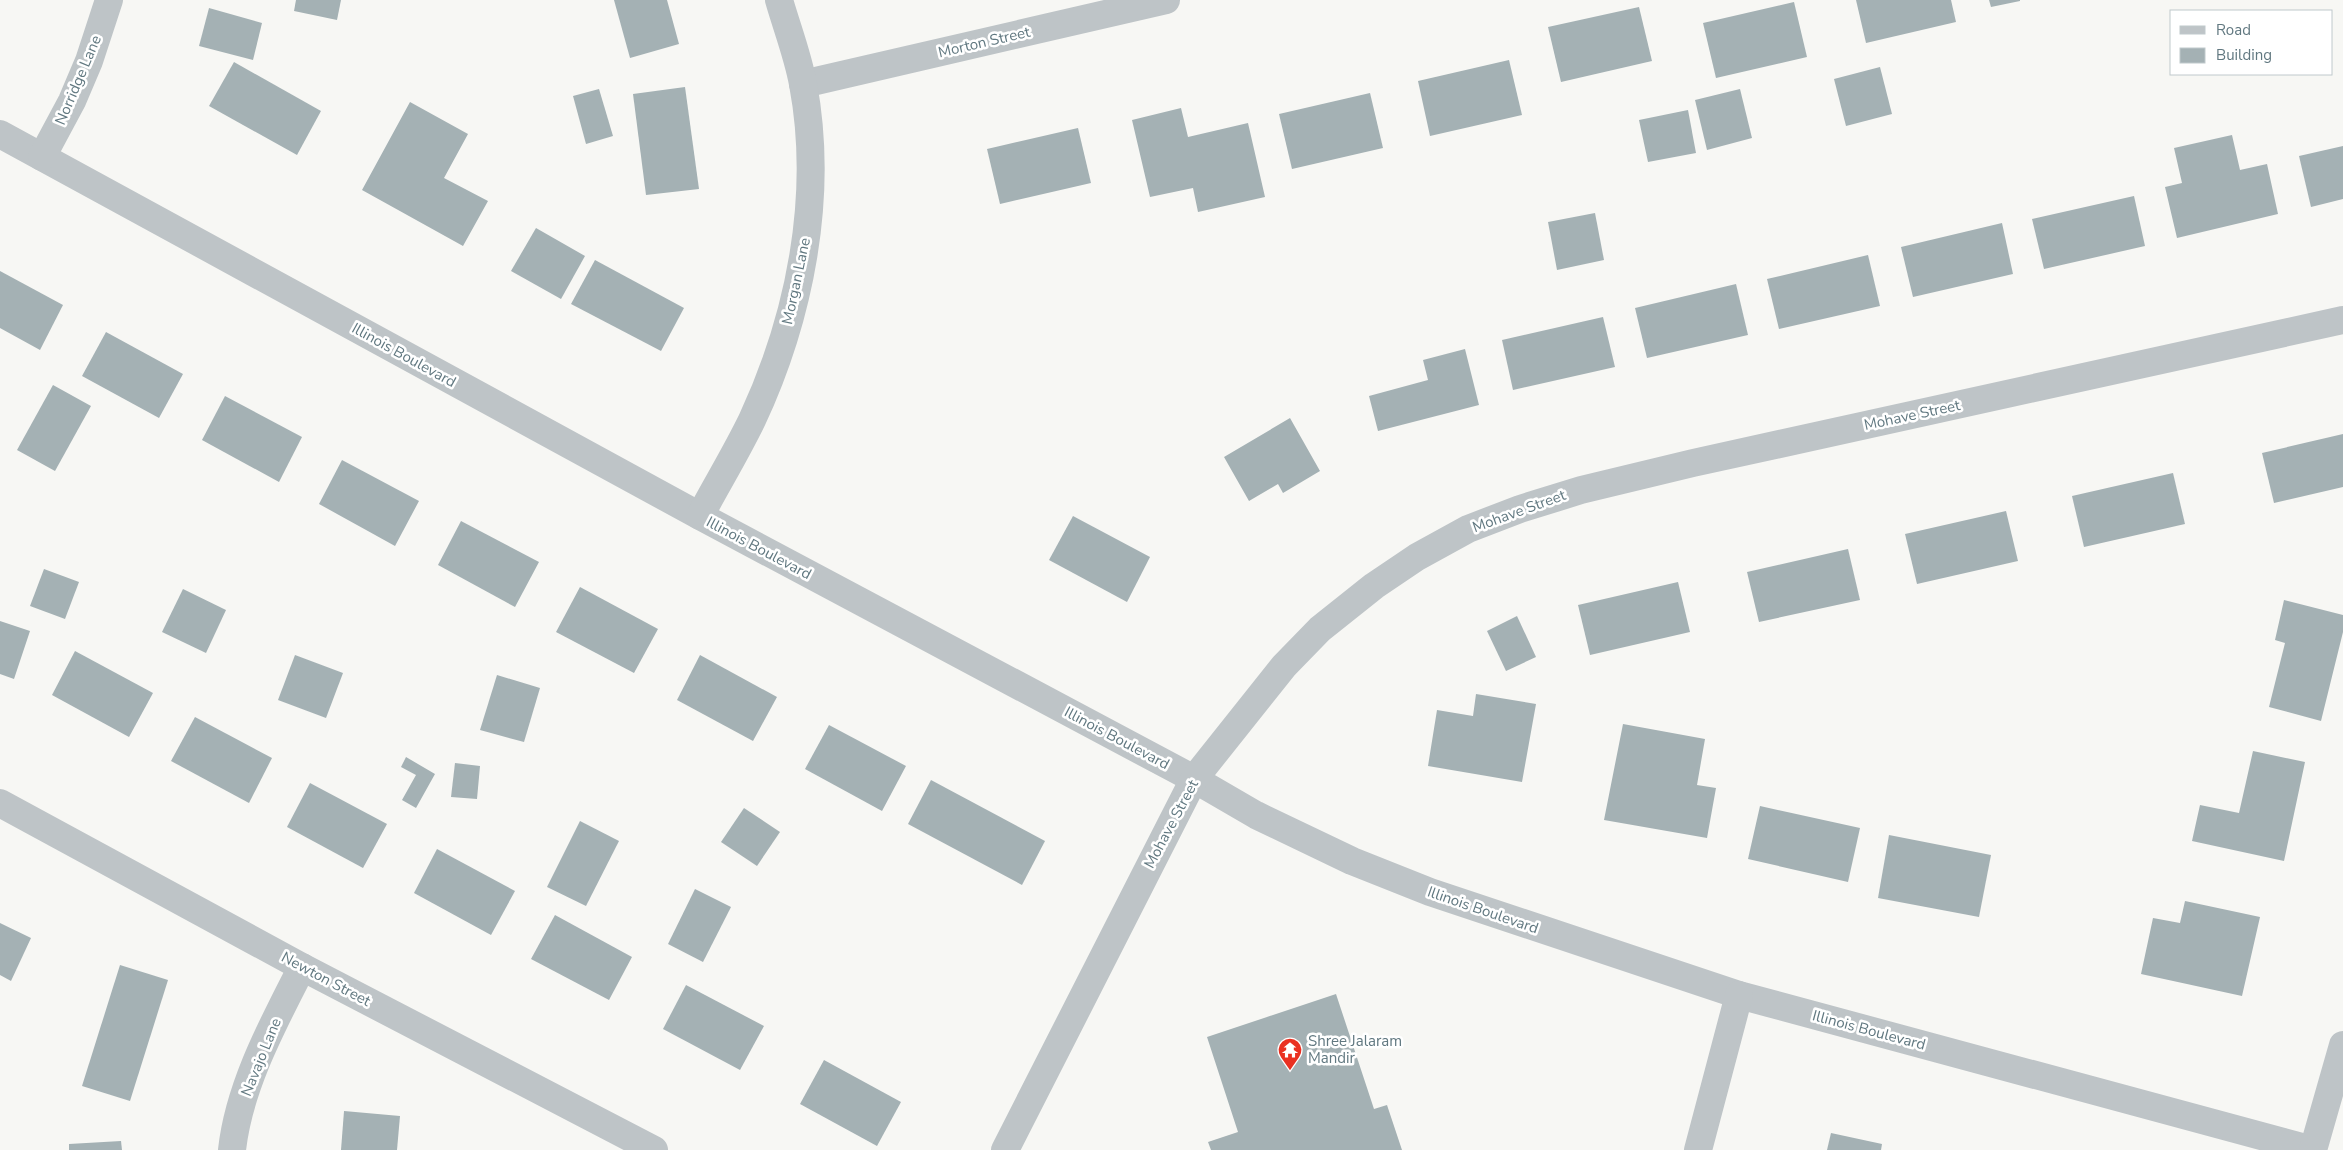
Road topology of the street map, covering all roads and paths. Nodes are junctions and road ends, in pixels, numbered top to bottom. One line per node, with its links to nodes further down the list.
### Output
1 (109, 0): 6 (street, Norridge Lane)
2 (780, 0): 4 (street, Morgan Lane)
3 (1166, 0): 4 (street, Morton Street)
4 (803, 84): 8 (street, Morgan Lane)
5 (0, 134): 6 (street, Illinois Boulevard)
6 (42, 157): 8 (street, Illinois Boulevard)
7 (2343, 320): 9 (street, Mohave Street)
8 (700, 516): 9 (street, Illinois Boulevard)
9 (1194, 779): 12 (street, Illinois Boulevard); 16 (street, Mohave Street)
10 (0, 804): 11 (street, Newton Street)
11 (302, 967): 14 (street, Navajo Lane); 15 (street, Newton Street)
12 (1739, 995): 17 (street); 18 (street, Illinois Boulevard)
13 (2343, 1045): 18 (street)
14 (232, 1150)
15 (654, 1150)
16 (1005, 1150)
17 (1698, 1150)
18 (2313, 1150)

